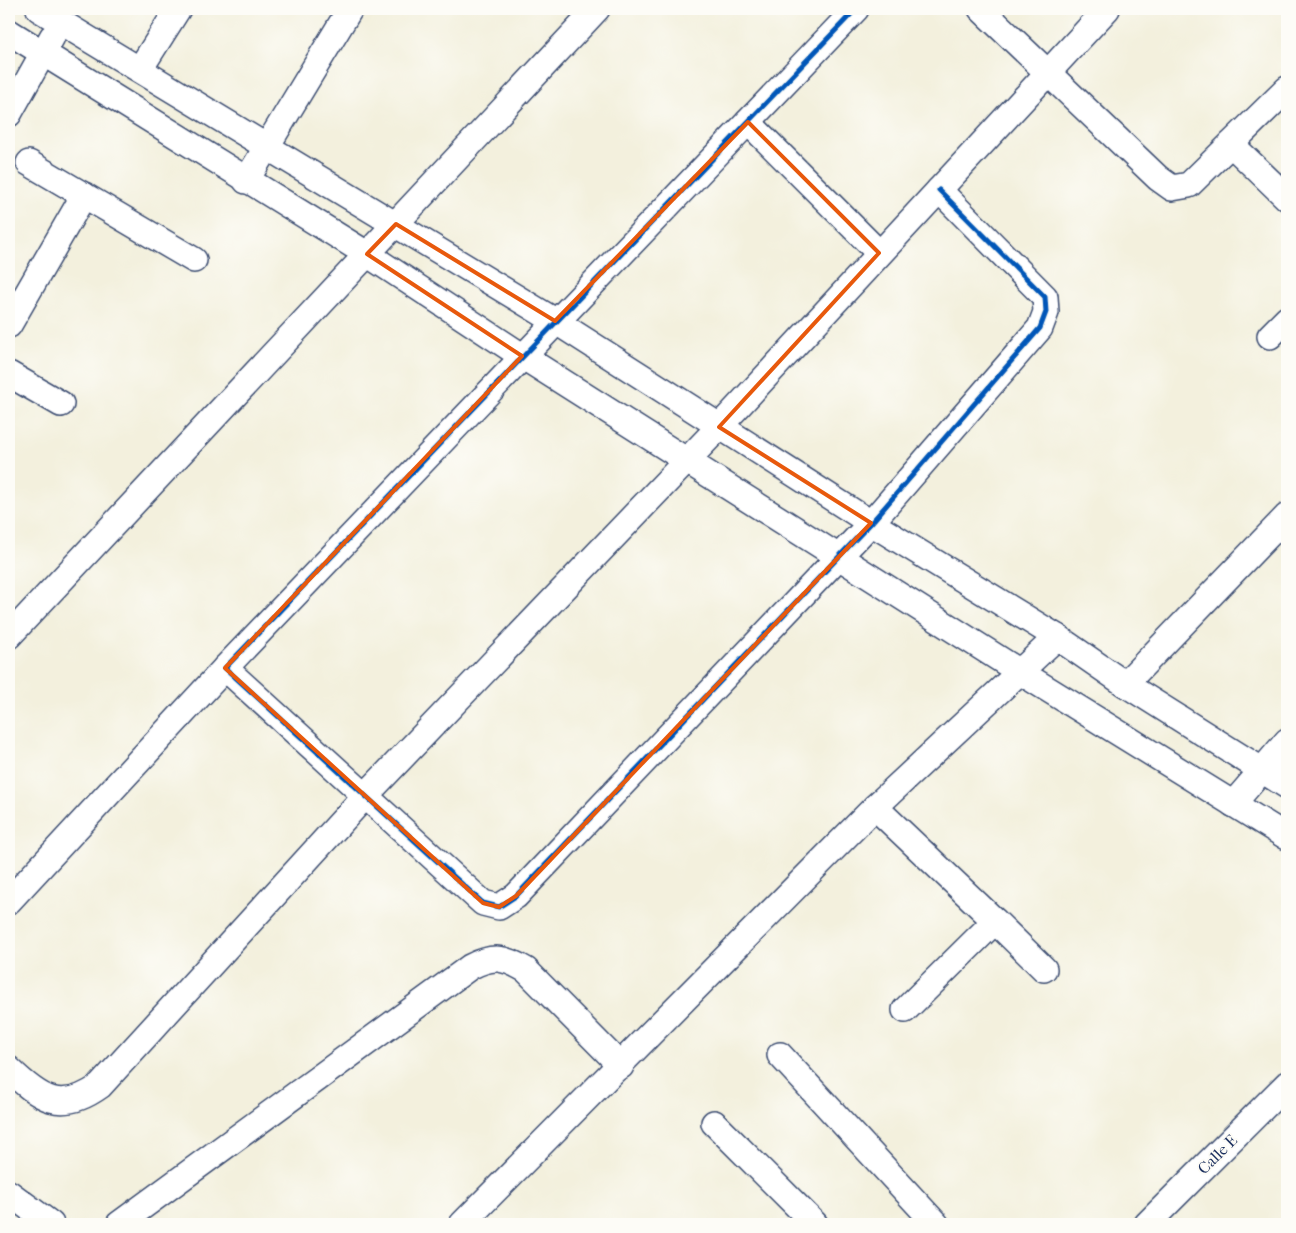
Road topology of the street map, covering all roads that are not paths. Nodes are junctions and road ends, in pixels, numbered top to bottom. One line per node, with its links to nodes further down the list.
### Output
1 (178, 9): 10 (street)
2 (350, 9): 16 (street)
3 (597, 9): 22 (street)
4 (856, 9): 14 (street)
5 (981, 9): 11 (street)
6 (1107, 9): 11 (street)
7 (55, 13): 9 (street); 10 (street)
8 (9, 32): 9 (street)
9 (44, 53): 13 (street); 18 (street)
10 (140, 70): 16 (street)
11 (1047, 71): 15 (street); 19 (street)
12 (1287, 88): 15 (street)
13 (9, 114)
14 (748, 122): 23 (street); 26 (street)
15 (1231, 144): 21 (street)
16 (267, 146): 18 (street); 22 (street)
17 (29, 163): 20 (street)
18 (246, 181): 24 (street)
19 (939, 190): 23 (street); 34 (street)
20 (84, 195): 25 (street); 27 (street)
21 (1287, 198)
22 (396, 224): 24 (street); 26 (street)
23 (879, 253): 31 (street)
24 (367, 254): 28 (street); 36 (street)
25 (194, 260)
26 (555, 321): 28 (street); 31 (street)
27 (9, 325)
28 (522, 356): 32 (street); 38 (street)
29 (9, 374): 30 (street)
30 (61, 404)
31 (719, 427): 32 (street); 34 (street)
32 (687, 459): 35 (street); 44 (street)
33 (1287, 516): 40 (street)
34 (871, 523): 35 (street); 37 (street)
35 (839, 557): 39 (street); 44 (street)
36 (9, 636)
37 (1057, 637): 39 (street); 40 (street)
38 (225, 668): 44 (street); 48 (street)
39 (1020, 672): 45 (street); 46 (street)
40 (1125, 684): 42 (street)
41 (1287, 741): 42 (street)
42 (1262, 771): 43 (street); 45 (street)
43 (1287, 786)
44 (365, 796): 54 (street)
45 (1233, 804): 47 (street)
46 (875, 807): 49 (street); 53 (street)
47 (1287, 838)
48 (9, 901)
49 (995, 921): 50 (street); 51 (street)
50 (1044, 969)
51 (905, 1010)
52 (780, 1056): 62 (street)
53 (621, 1066): 59 (street); 60 (street)
54 (9, 1069)
55 (1287, 1084): 63 (street, Calle E)
56 (714, 1123): 61 (street)
57 (9, 1193): 58 (street)
58 (51, 1224)
59 (119, 1224)
60 (462, 1224)
61 (815, 1224)
62 (936, 1224)
63 (1147, 1224)

